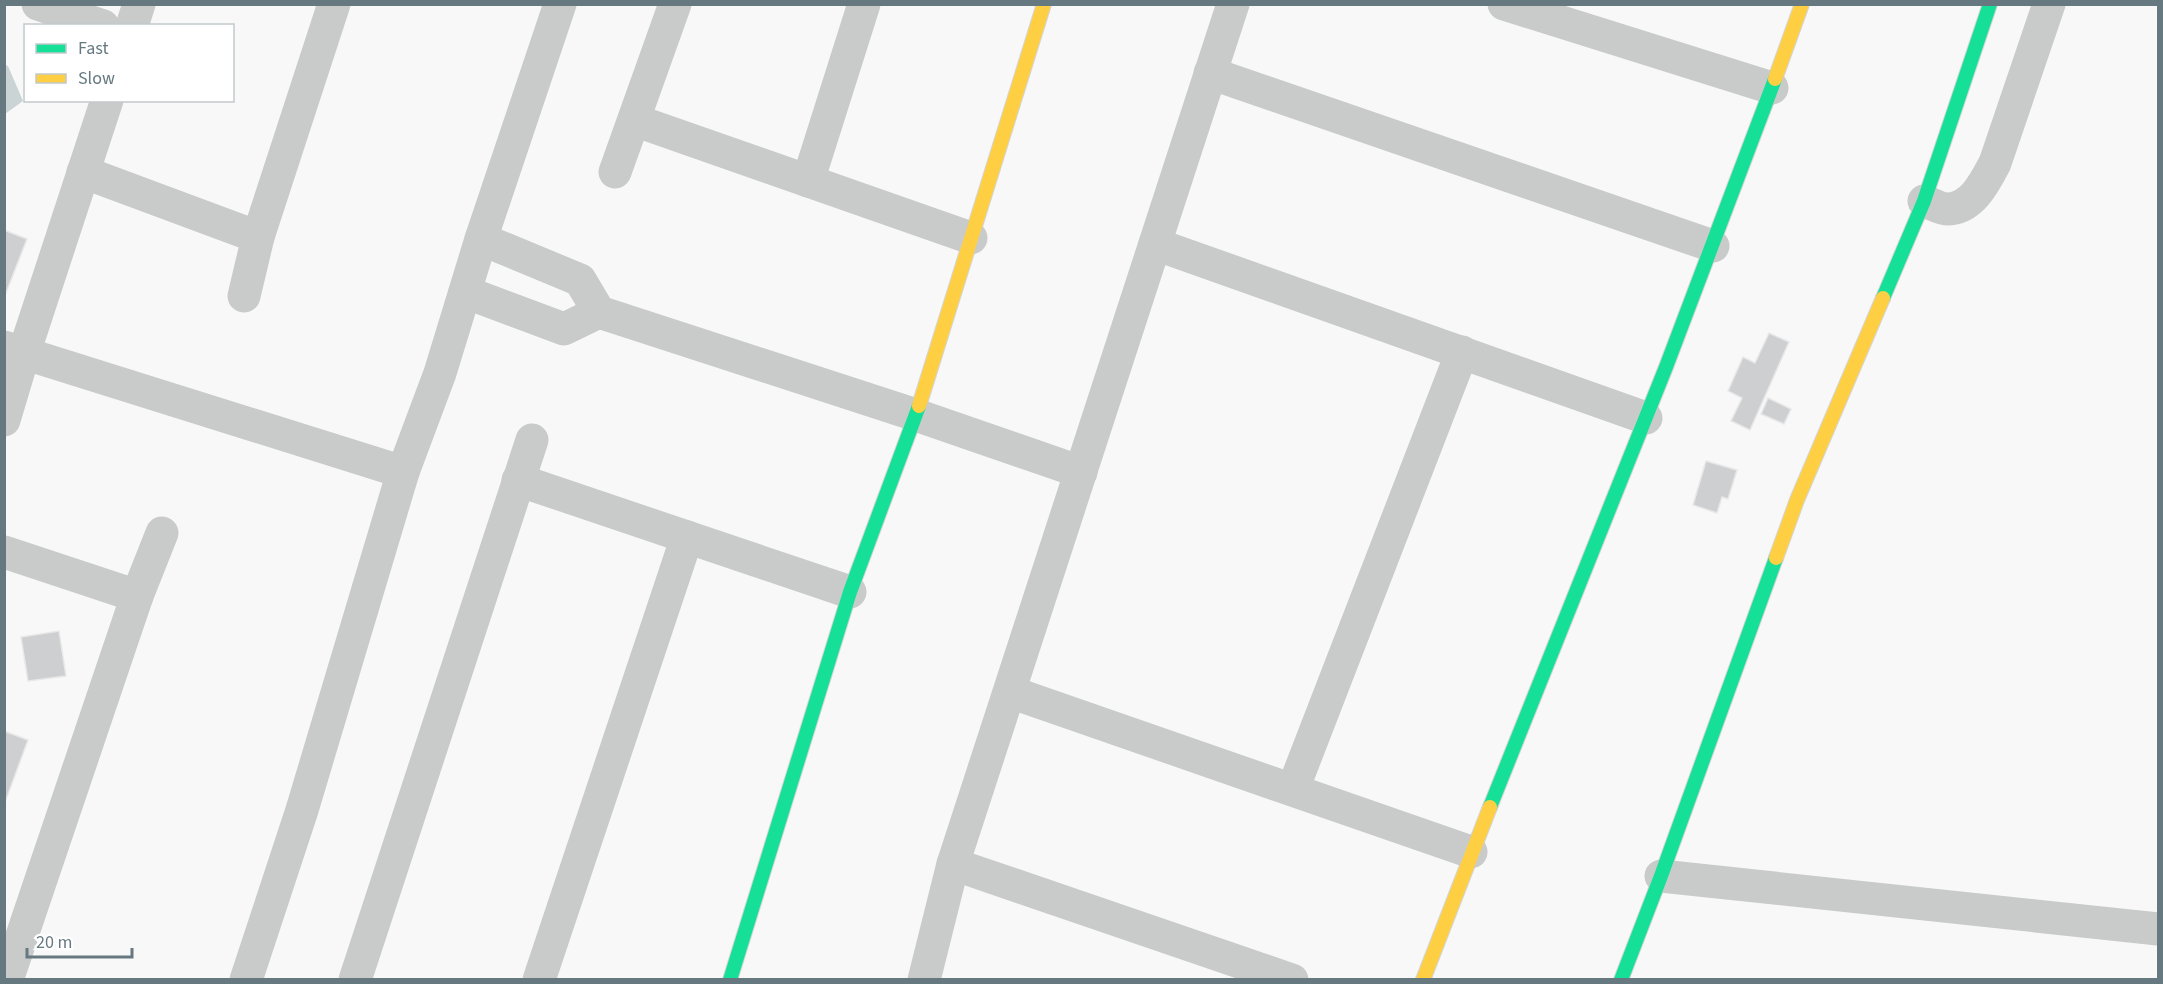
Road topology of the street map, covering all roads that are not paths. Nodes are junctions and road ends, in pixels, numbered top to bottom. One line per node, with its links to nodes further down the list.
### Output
1 (38, 4): 13 (street)
2 (139, 4): 14 (street)
3 (334, 4): 23 (street)
4 (560, 4): 25 (street)
5 (675, 4): 18 (street)
6 (864, 4): 21 (street)
7 (1044, 4): 24 (street)
8 (1233, 4): 15 (street)
9 (1504, 4): 16 (street)
10 (1802, 4): 16 (street)
11 (1990, 4): 22 (street)
12 (2049, 4): 22 (street)
13 (97, 24)
14 (133, 24)
15 (1210, 73): 26 (street); 27 (street)
16 (1772, 88): 27 (street)
17 (106, 102): 19 (street)
18 (634, 120): 20 (street); 21 (street)
19 (83, 172): 23 (street); 31 (street)
20 (615, 172)
21 (808, 181): 24 (street)
22 (1924, 201): 49 (street)
23 (258, 237): 29 (street)
24 (971, 238): 33 (street)
25 (481, 239): 28 (street); 30 (street)
26 (1155, 244): 32 (street); 38 (street)
27 (1713, 246): 34 (street)
28 (465, 292): 30 (street); 37 (street)
29 (244, 296)
30 (599, 312): 33 (street)
31 (14, 350): 35 (street); 37 (street)
32 (1462, 352): 34 (street); 46 (street)
33 (916, 415): 38 (street); 43 (street)
34 (1646, 418): 47 (street)
35 (4, 420)
36 (532, 440): 39 (street)
37 (403, 472): 52 (street)
38 (1081, 472): 45 (street)
39 (519, 480): 41 (street); 53 (street)
40 (162, 533): 44 (street)
41 (687, 537): 43 (street); 54 (street)
42 (4, 552): 44 (street)
43 (850, 592): 55 (street)
44 (137, 596): 51 (street)
45 (1010, 692): 46 (street); 48 (street)
46 (1293, 789): 47 (street)
47 (1471, 852): 58 (street)
48 (953, 864): 56 (street); 57 (street)
49 (1661, 876): 50 (street); 59 (street)
50 (2158, 929)
51 (7, 980)
52 (246, 980)
53 (355, 980)
54 (539, 980)
55 (730, 980)
56 (924, 980)
57 (1292, 980)
58 (1423, 980)
59 (1621, 980)

